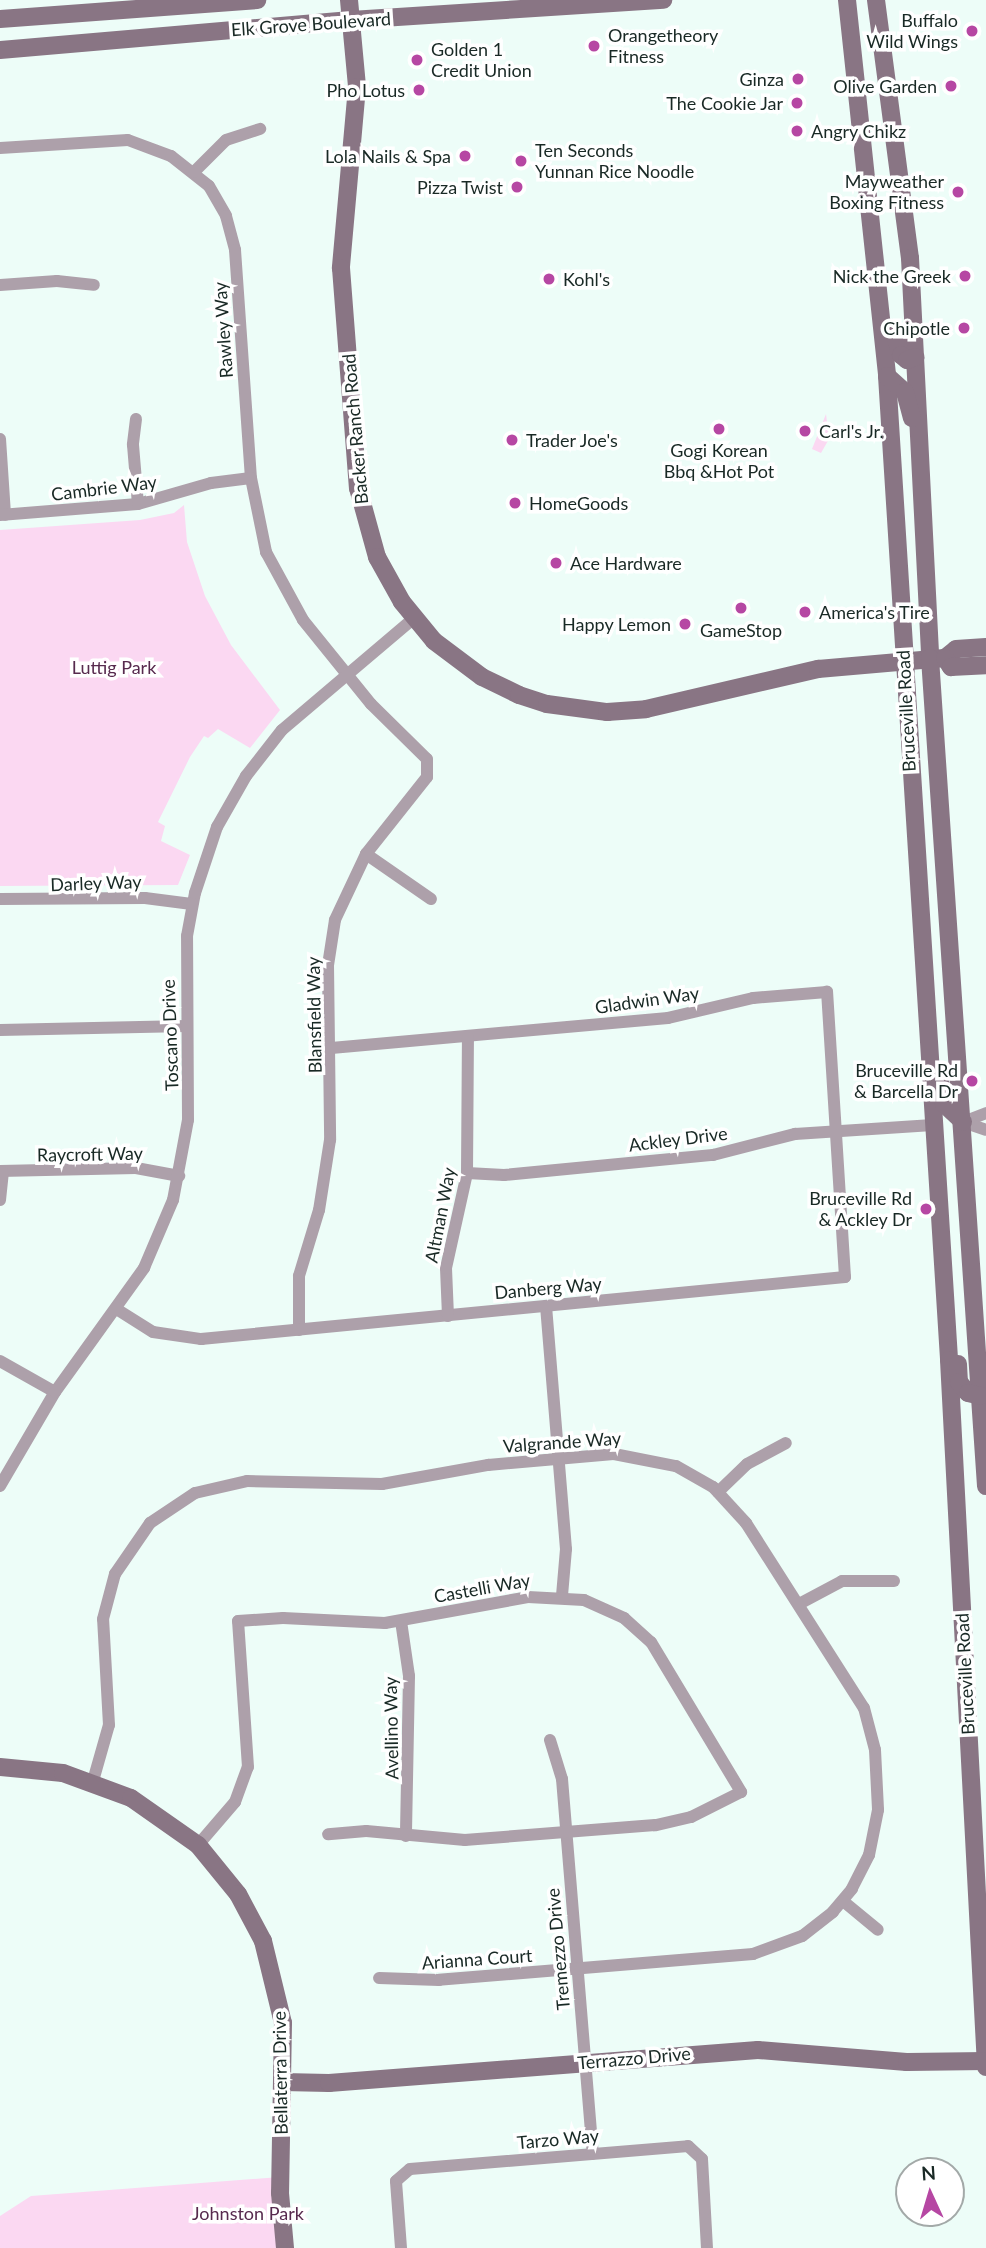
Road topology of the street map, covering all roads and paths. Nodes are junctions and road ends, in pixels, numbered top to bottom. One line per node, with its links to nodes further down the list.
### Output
1 (257, 0): 6 (main road, Elk Grove Boulevard)
2 (349, 0): 7 (main road, Backer Ranch Road)
3 (663, 0): 7 (main road, Elk Grove Boulevard)
4 (846, 0): 12 (main road, Bruceville Road)
5 (876, 0): 15 (main road, Bruceville Road)
6 (0, 19)
7 (351, 20): 8 (main road, Elk Grove Boulevard); 23 (main road, Backer Ranch Road)
8 (0, 50)
9 (260, 129): 11 (street)
10 (0, 148): 11 (street, Rawley Way)
11 (194, 172): 19 (street, Rawley Way)
12 (872, 228): 15 (main road, Bruceville Road); 16 (main road, Bruceville Road)
13 (0, 285): 14 (street)
14 (94, 285)
15 (916, 357): 21 (main road, Bruceville Road)
16 (887, 376): 21 (main road, Bruceville Road); 26 (main road, Bruceville Road)
17 (136, 419): 20 (street)
18 (0, 439): 22 (street)
19 (251, 478): 20 (street, Cambrie Way); 28 (street, Rawley Way)
20 (138, 504): 22 (street, Cambrie Way)
21 (924, 508): 25 (main road, Bruceville Road)
22 (3, 515)
23 (414, 618): 26 (main road, Backer Ranch Road); 28 (street, Toscano Drive)
24 (986, 647): 25 (main road)
25 (938, 658): 26 (main road, Backer Ranch Road); 27 (main road); 39 (main road, Bruceville Road)
26 (903, 659): 33 (main road, Bruceville Road)
27 (986, 665)
28 (346, 674): 29 (street, Blansfield Way); 32 (street, Toscano Drive)
29 (366, 854): 31 (street); 37 (street, Blansfield Way)
30 (0, 899): 32 (street, Darley Way)
31 (431, 899)
32 (192, 904): 34 (street, Toscano Drive)
33 (925, 1003): 39 (main road, Bruceville Road); 40 (main road, Bruceville Road)
34 (187, 1026): 35 (street); 45 (street, Toscano Drive)
35 (0, 1030)
36 (468, 1038): 37 (street, Gladwin Way); 42 (street, Gladwin Way); 44 (street, Altman Way)
37 (331, 1048): 51 (street, Blansfield Way)
38 (986, 1113): 39 (street)
39 (963, 1122): 41 (street); 54 (main road, Bruceville Road)
40 (933, 1125): 42 (street, Ackley Drive); 47 (main road, Bruceville Road)
41 (986, 1130)
42 (836, 1132): 44 (street, Ackley Drive); 48 (street, Danberg Way)
43 (1, 1172): 45 (street, Raycroft Way); 46 (street)
44 (467, 1173): 50 (street, Altman Way)
45 (180, 1176): 49 (street, Toscano Drive)
46 (0, 1200)
47 (943, 1282): 54 (main road, Bruceville Road); 75 (main road, Bruceville Road)
48 (546, 1306): 50 (street, Danberg Way); 56 (street)
49 (118, 1310): 51 (street, Danberg Way); 53 (street, Toscano Drive)
50 (448, 1315): 51 (street, Danberg Way)
51 (299, 1330)
52 (0, 1361): 53 (street)
53 (55, 1392): 57 (street, Toscano Drive)
54 (984, 1397): 58 (main road, Bruceville Road)
55 (786, 1443): 59 (street)
56 (558, 1459): 59 (street, Valgrande Way); 61 (street); 66 (street, Valgrande Way)
57 (0, 1486)
58 (986, 1486)
59 (718, 1492): 62 (street, Valgrande Way)
60 (894, 1581): 62 (street)
61 (562, 1596): 63 (street, Castelli Way); 67 (street, Castelli Way)
62 (799, 1604): 71 (street, Valgrande Way)
63 (401, 1621): 69 (street, Avellino Way); 70 (street, Castelli Way)
64 (550, 1740): 67 (street, Tremezzo Drive)
65 (0, 1767): 66 (main road, Bellaterra Drive)
66 (93, 1781): 70 (main road, Bellaterra Drive)
67 (566, 1832): 69 (street, Castelli Way); 73 (street, Tremezzo Drive)
68 (328, 1834): 69 (street, Castelli Way)
69 (406, 1836)
70 (198, 1845): 78 (main road, Bellaterra Drive)
71 (843, 1901): 72 (street); 73 (street, Valgrande Way)
72 (878, 1930)
73 (578, 1969): 74 (street, Arianna Court); 76 (street, Tremezzo Drive)
74 (379, 1978)
75 (986, 2061): 76 (main road, Terrazzo Drive); 77 (main road, Bruceville Road)
76 (585, 2062): 78 (main road, Terrazzo Drive); 79 (street, Tremezzo Drive)
77 (986, 2067)
78 (283, 2082): 80 (main road, Bellaterra Drive)
79 (593, 2154): 81 (street, Tarzo Way); 82 (street, Tarzo Way)
80 (285, 2248)
81 (401, 2248)
82 (707, 2248)

